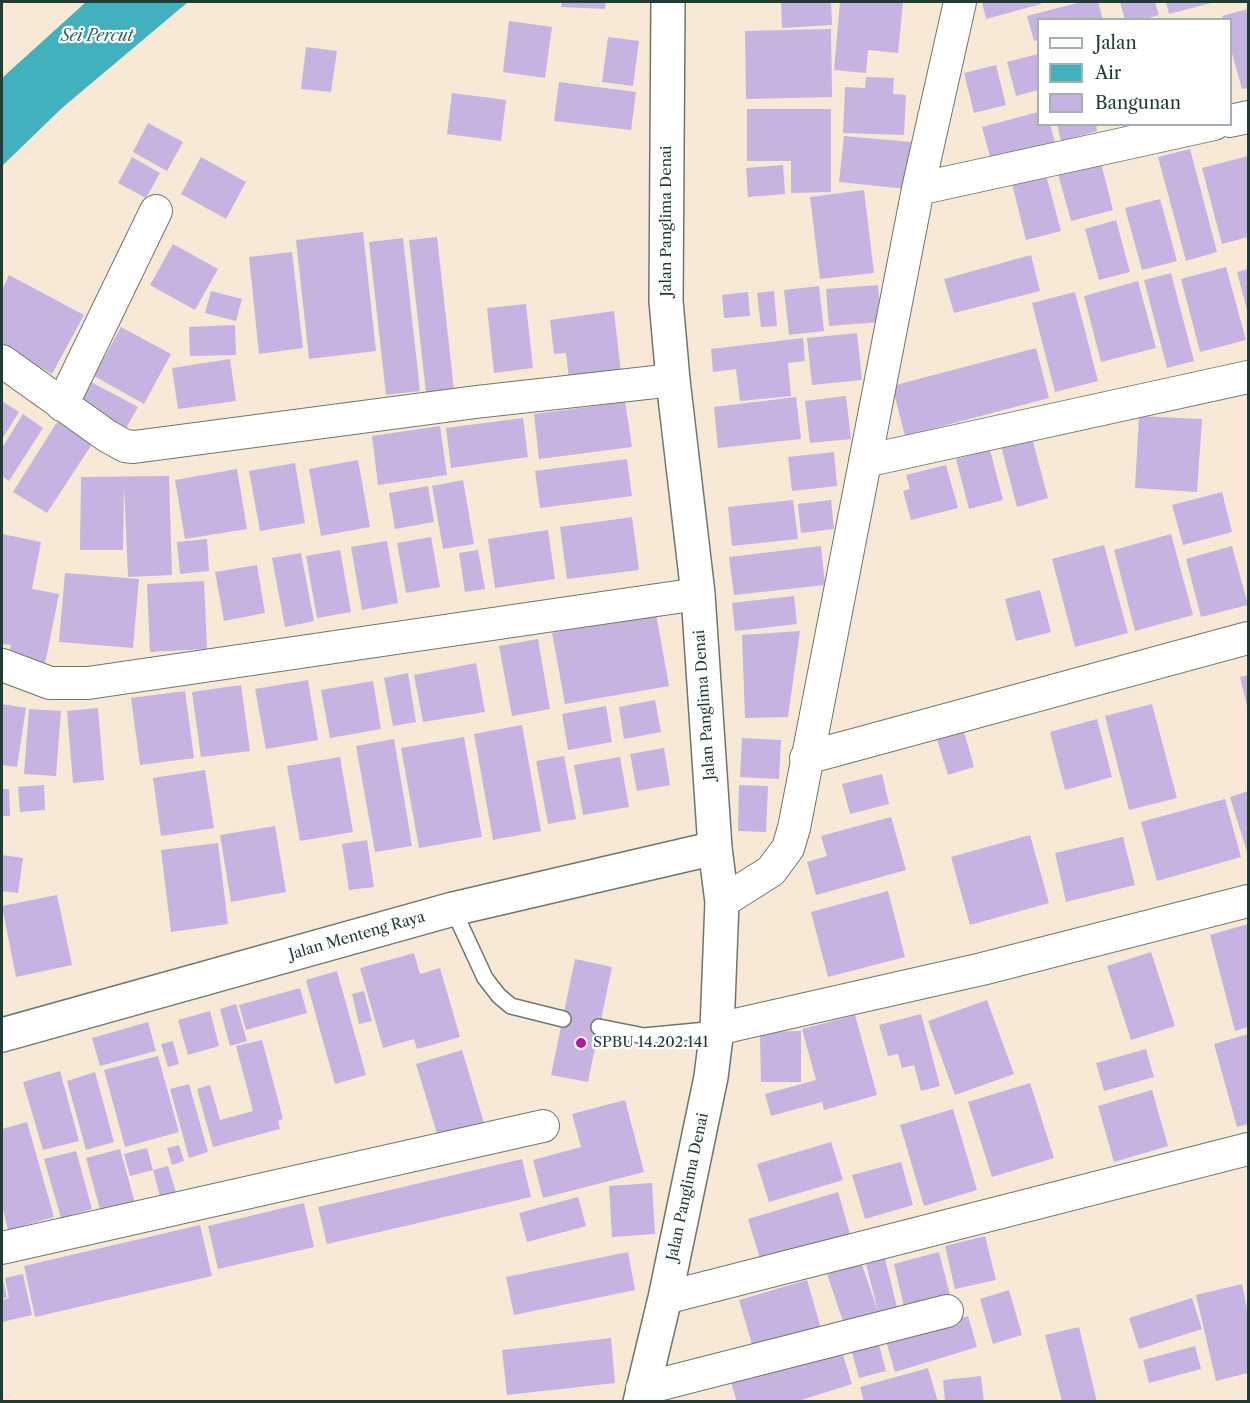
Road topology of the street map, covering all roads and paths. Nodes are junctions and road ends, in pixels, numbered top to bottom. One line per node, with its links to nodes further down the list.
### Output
1 (668, 2): 10 (main road, Jalan Panglima Denai)
2 (960, 2): 6 (street)
3 (1248, 117): 4 (street)
4 (1232, 121)
5 (1205, 126): 6 (street)
6 (918, 189): 12 (street)
7 (156, 211): 11 (street)
8 (2, 361): 11 (street)
9 (1248, 377): 12 (street)
10 (672, 380): 11 (street); 13 (main road, Jalan Panglima Denai)
11 (62, 405)
12 (865, 461): 16 (street)
13 (698, 594): 15 (street); 17 (main road, Jalan Panglima Denai)
14 (1248, 638): 16 (street)
15 (2, 665)
16 (806, 758): 19 (street)
17 (715, 848): 19 (main road, Jalan Panglima Denai); 20 (main road, Jalan Menteng Raya)
18 (1248, 901): 23 (street)
19 (722, 902): 23 (main road, Jalan Panglima Denai)
20 (453, 909): 21 (lane); 24 (main road, Jalan Menteng Raya)
21 (563, 1019)
22 (599, 1027): 23 (lane)
23 (717, 1029): 28 (main road, Jalan Panglima Denai)
24 (2, 1035)
25 (543, 1126): 27 (street)
26 (1248, 1149): 28 (street)
27 (2, 1248)
28 (665, 1298): 30 (main road, Jalan Panglima Denai)
29 (947, 1311): 30 (street)
30 (641, 1395)

